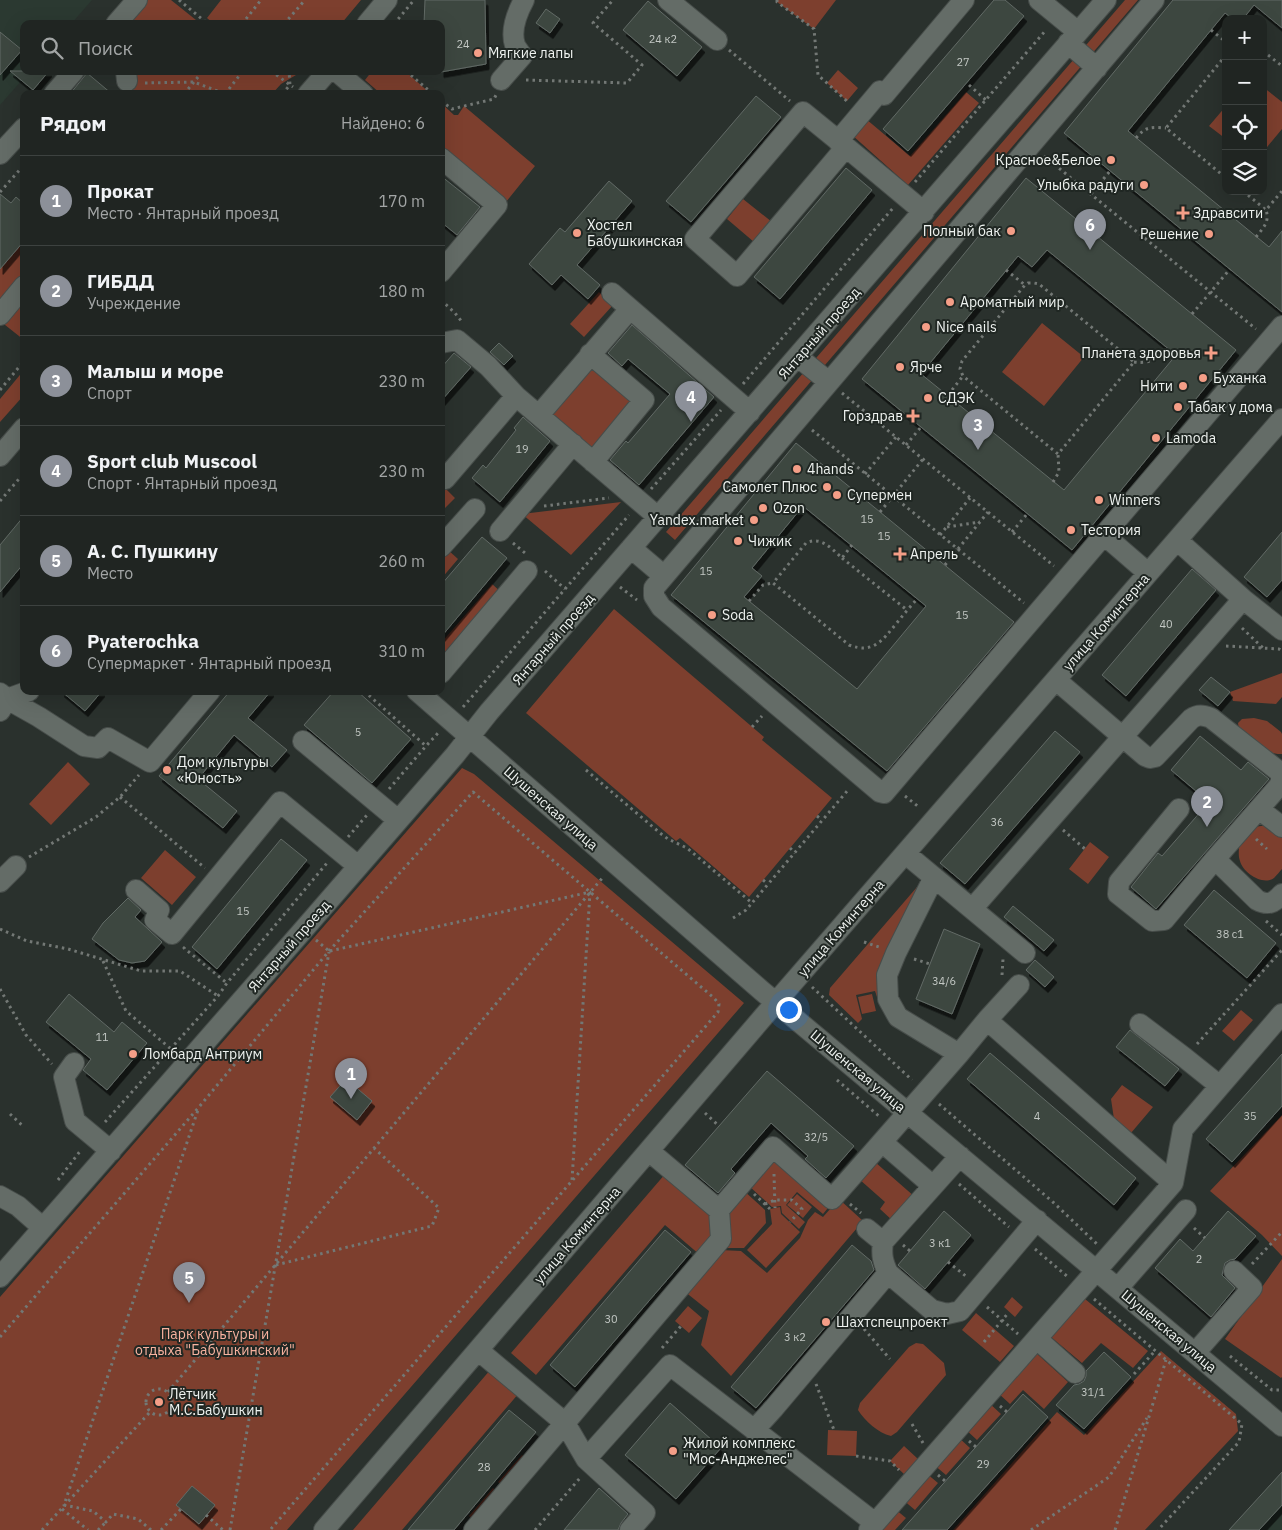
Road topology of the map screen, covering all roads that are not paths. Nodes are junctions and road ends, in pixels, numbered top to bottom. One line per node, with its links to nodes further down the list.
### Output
1 (136, 0): 9 (street)
2 (387, 0): 10 (street)
3 (524, 0): 17 (street)
4 (668, 0): 12 (street)
5 (964, 0): 22 (street)
6 (1040, 0): 11 (street)
7 (1106, 0): 11 (street, Янтарный проезд)
8 (1154, 0): 13 (street)
9 (121, 20)
10 (370, 20)
11 (1073, 38): 13 (street); 25 (street, Янтарный проезд)
12 (717, 40)
13 (1097, 68): 35 (street)
14 (71, 75): 18 (street)
15 (323, 75): 19 (street)
16 (341, 75): 20 (street)
17 (501, 80)
18 (57, 90)
19 (304, 90)
20 (358, 90)
21 (20, 132): 23 (street)
22 (842, 144): 22 (street); 25 (street)
23 (0, 154)
24 (445, 161): 26 (street)
25 (924, 212): 34 (street, Янтарный проезд)
26 (445, 267)
27 (20, 291): 30 (street)
28 (612, 293): 29 (street)
29 (630, 309): 33 (street); 37 (street)
30 (0, 315)
31 (1276, 333): 46 (street)
32 (445, 342): 36 (street)
33 (590, 354): 38 (street); 41 (street)
34 (798, 357): 35 (street); 37 (street, Янтарный проезд)
35 (829, 382): 52 (street)
36 (516, 396): 38 (street); 42 (street)
37 (750, 412): 44 (street, Янтарный проезд)
38 (538, 415): 40 (street)
39 (1282, 419): 47 (street, улица Коминтерна)
40 (573, 444): 41 (street); 45 (street)
41 (593, 462): 44 (street)
42 (445, 479)
43 (475, 509): 48 (street)
44 (658, 517): 49 (street, Янтарный проезд)
45 (500, 531)
46 (1104, 535): 51 (street); 52 (street)
47 (1177, 540): 51 (street, улица Коминтерна); 53 (street)
48 (445, 543)
49 (632, 548): 52 (street); 61 (street, Янтарный проезд)
50 (533, 566): 55 (street)
51 (1148, 574): 56 (street, улица Коминтерна)
52 (664, 576)
53 (1242, 599): 54 (street); 62 (street)
54 (1282, 630)
55 (445, 668)
56 (1056, 680): 62 (street); 68 (street, улица Коминтерна)
57 (20, 694): 60 (street)
58 (207, 695): 60 (street)
59 (424, 695): 61 (street, Шушенская улица)
60 (2, 701)
61 (469, 736): 66 (street, Янтарный проезд); 79 (street, Шушенская улица)
62 (1122, 737): 65 (street); 76 (street)
63 (303, 741): 66 (street)
64 (1178, 809): 69 (street)
65 (1259, 809): 67 (street); 69 (street)
66 (398, 820): 71 (street, Янтарный проезд)
67 (1282, 827)
68 (906, 854): 72 (street); 79 (street, улица Коминтерна)
69 (1215, 859): 75 (street)
70 (16, 866): 73 (street)
71 (358, 866): 74 (street); 88 (street, Янтарный проезд)
72 (934, 877): 76 (street); 83 (street)
73 (0, 882)
74 (136, 890)
75 (1282, 894)
76 (972, 909): 77 (street)
77 (1025, 953)
78 (1020, 985): 80 (street)
79 (776, 1003): 86 (street, Шушенская улица); 89 (street, улица Коминтерна)
80 (994, 1013): 83 (street); 91 (street)
81 (1282, 1014): 85 (street)
82 (1140, 1024): 85 (street)
83 (960, 1054): 86 (street)
84 (69, 1070): 88 (street)
85 (1220, 1086): 91 (street)
86 (908, 1112): 87 (street); 90 (street, Шушенская улица)
87 (882, 1142): 92 (street); 94 (street)
88 (111, 1151): 98 (street, Янтарный проезд)
89 (649, 1151): 94 (street); 106 (street, улица Коминтерна)
90 (960, 1156): 92 (street); 96 (street, Шушенская улица)
91 (1172, 1183): 100 (street)
92 (933, 1186): 99 (street)
93 (7, 1190): 98 (street)
94 (718, 1210): 109 (street)
95 (1186, 1210): 104 (street)
96 (1037, 1220): 100 (street, Шушенская улица); 101 (street)
97 (864, 1221): 99 (street)
98 (43, 1228): 103 (street, Янтарный проезд)
99 (883, 1242): 101 (street)
100 (1097, 1270): 104 (street, Шушенская улица); 105 (street)
101 (888, 1273): 111 (street)
102 (1237, 1274): 107 (street)
103 (0, 1277)
104 (1118, 1288): 107 (street, Шушенская улица)
105 (1034, 1343): 108 (street); 113 (street)
106 (478, 1350): 109 (street); 114 (street, улица Коминтерна)
107 (1195, 1352): 110 (street, Шушенская улица)
108 (1075, 1373)
109 (565, 1423): 112 (street); 115 (street)
110 (1282, 1426)
111 (754, 1430): 112 (street); 113 (street)
112 (589, 1462): 116 (street)
113 (872, 1526)
114 (324, 1530)
115 (474, 1530)
116 (630, 1530)

